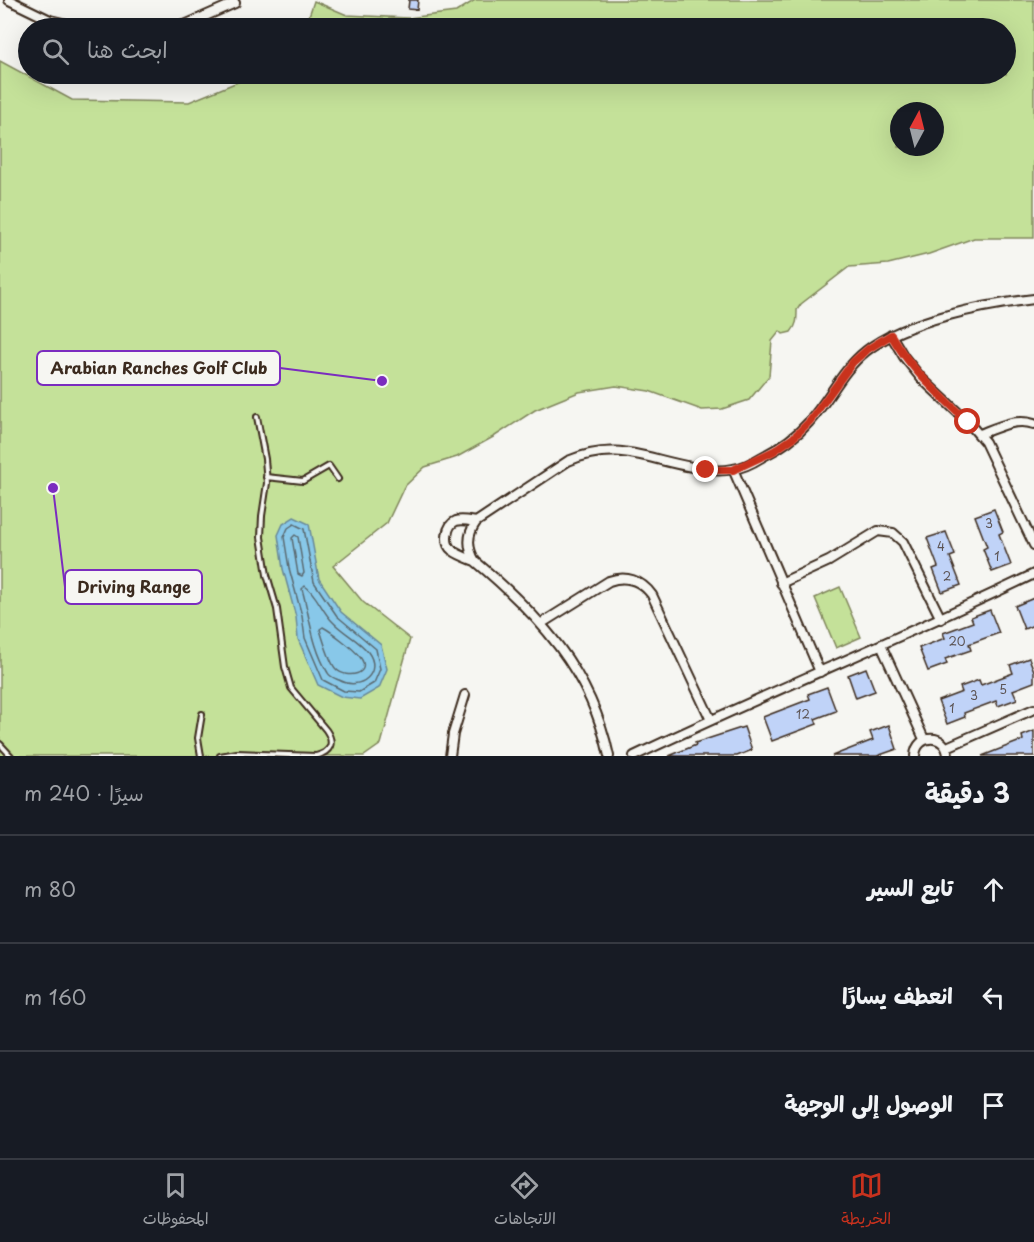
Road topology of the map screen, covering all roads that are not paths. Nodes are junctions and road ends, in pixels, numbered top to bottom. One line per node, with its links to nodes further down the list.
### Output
1 (9, 0): 3 (street)
2 (235, 3): 4 (street)
3 (46, 18)
4 (201, 18)
5 (1034, 299): 6 (street)
6 (891, 335): 9 (street); 10 (street)
7 (257, 417): 11 (lane)
8 (1034, 424): 9 (street)
9 (980, 434): 14 (street)
10 (733, 470): 13 (street); 17 (street)
11 (266, 477): 12 (lane); 31 (lane)
12 (338, 479)
13 (476, 522): 15 (street); 15 (street)
14 (1034, 545)
15 (475, 561): 19 (street)
16 (1034, 574): 18 (street)
17 (781, 583): 18 (street); 21 (street)
18 (941, 619): 20 (street)
19 (542, 623): 25 (street); 33 (street)
20 (881, 645): 21 (street); 26 (street)
21 (820, 672): 25 (street)
22 (465, 695): 32 (street)
23 (1034, 709): 28 (street)
24 (202, 714): 30 (lane)
25 (711, 720): 34 (street)
26 (924, 740): 28 (street); 35 (street)
27 (0, 744): 29 (lane)
28 (947, 752)
29 (11, 756)
30 (201, 756)
31 (220, 756)
32 (450, 756)
33 (609, 756)
34 (634, 756)
35 (915, 756)

